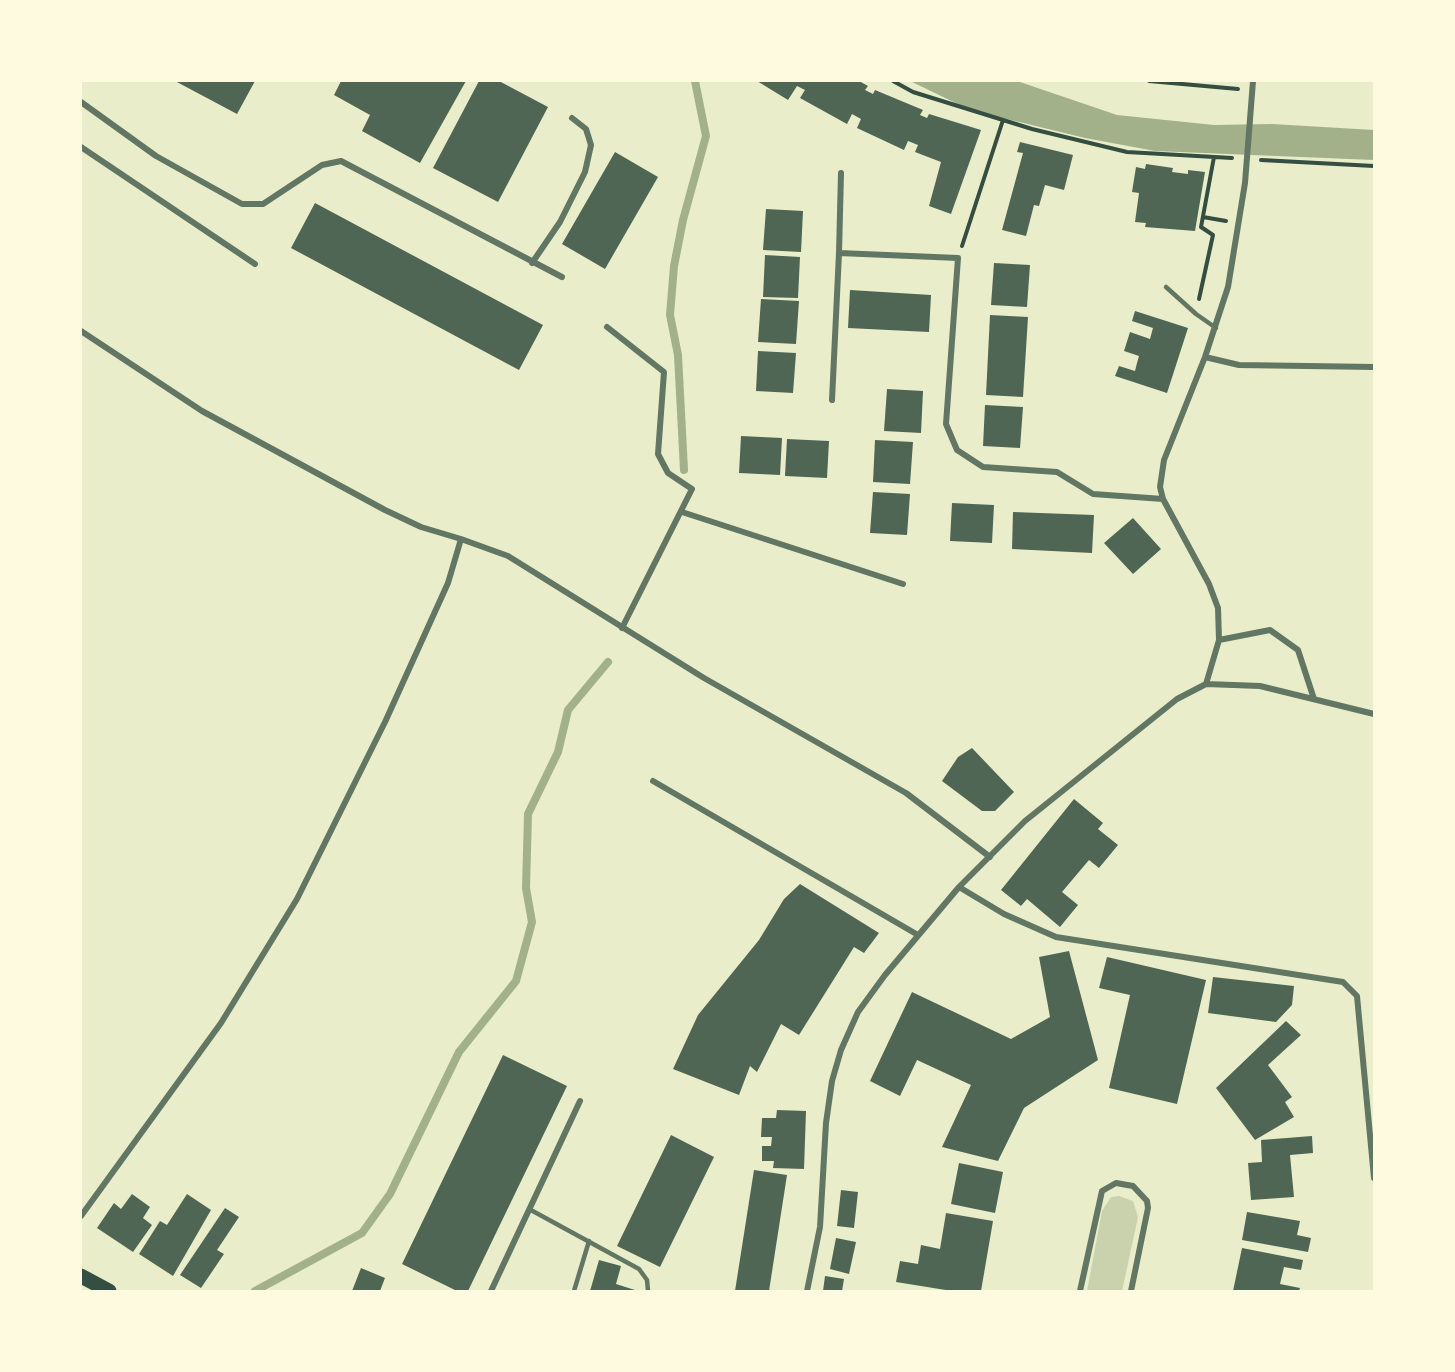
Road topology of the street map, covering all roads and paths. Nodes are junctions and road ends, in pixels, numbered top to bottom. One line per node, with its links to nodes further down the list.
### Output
1 (893, 81): 7 (path)
2 (1149, 81): 4 (path)
3 (1253, 81): 4 (street)
4 (1252, 90): 24 (street)
5 (81, 102): 18 (street)
6 (572, 118): 18 (street)
7 (1003, 120): 9 (path); 17 (path)
8 (81, 147): 19 (street)
9 (1214, 157): 10 (path); 14 (path)
10 (1236, 158)
11 (1258, 160): 12 (path)
12 (1374, 166)
13 (841, 173): 16 (street)
14 (1203, 218): 15 (path); 22 (path)
15 (1222, 221)
16 (839, 253): 17 (street); 28 (street)
17 (958, 258): 29 (street)
18 (532, 263): 20 (street)
19 (255, 264)
20 (562, 277)
21 (1166, 287): 22 (lane)
22 (1196, 314): 24 (lane)
23 (607, 327): 30 (street)
24 (1216, 327): 26 (street)
25 (81, 331): 31 (street)
26 (1205, 357): 27 (street); 29 (street)
27 (1374, 367)
28 (832, 400)
29 (1163, 499): 34 (street)
30 (682, 512): 32 (street); 33 (street)
31 (461, 539): 33 (street); 45 (street)
32 (903, 584)
33 (622, 628): 39 (street)
34 (1219, 640): 35 (street); 36 (street)
35 (1206, 684): 36 (street); 39 (street)
36 (1314, 699): 37 (street)
37 (1374, 714)
38 (653, 781): 41 (street)
39 (990, 857): 40 (street)
40 (959, 887): 41 (street); 43 (street)
41 (918, 935): 52 (street)
42 (580, 1101): 44 (street)
43 (1374, 1178)
44 (529, 1209): 46 (lane); 49 (street)
45 (81, 1216)
46 (589, 1241): 50 (lane); 51 (lane)
47 (81, 1276): 48 (main road)
48 (109, 1291)
49 (490, 1291)
50 (574, 1291)
51 (648, 1291)
52 (807, 1291)
53 (1080, 1291): 54 (street)
54 (1131, 1291)

